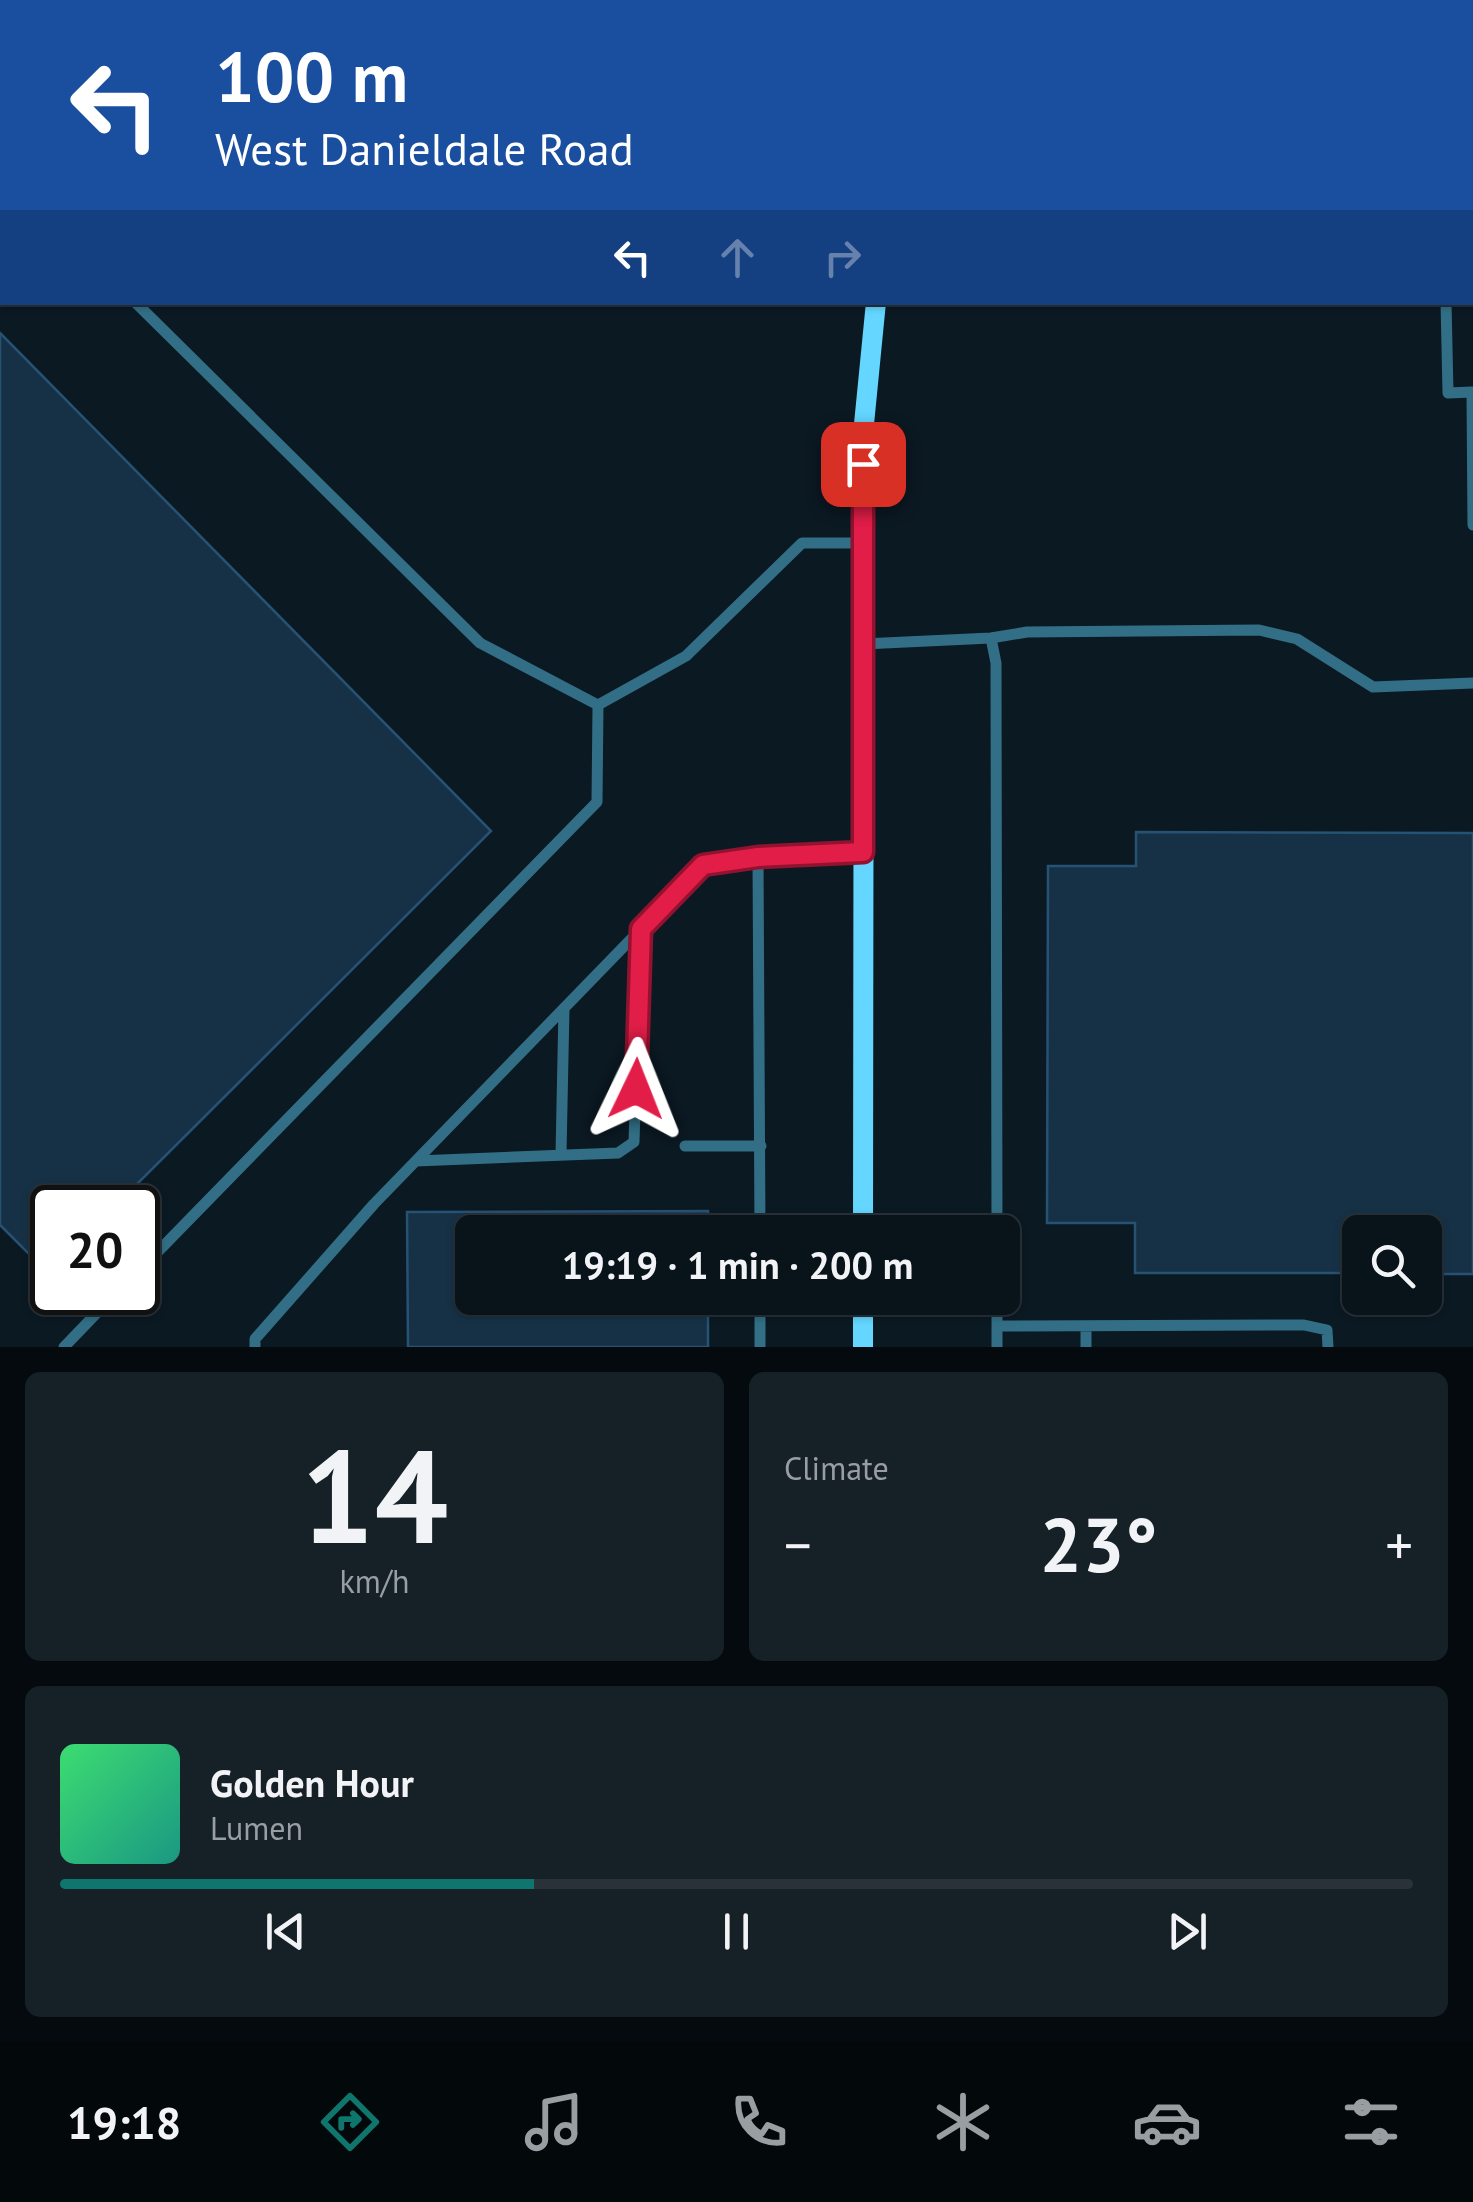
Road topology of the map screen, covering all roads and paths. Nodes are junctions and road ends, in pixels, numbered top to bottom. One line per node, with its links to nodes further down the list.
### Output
1 (138, 305): 10 (lane)
2 (876, 305): 6 (main road)
3 (1446, 305): 4 (lane)
4 (1472, 392): 5 (lane)
5 (1473, 525)
6 (863, 543): 8 (main road); 10 (lane)
7 (991, 638): 8 (lane); 9 (lane); 21 (lane)
8 (863, 644): 11 (main road)
9 (1473, 683)
10 (598, 705): 22 (lane)
11 (863, 852): 12 (lane); 20 (main road)
12 (758, 857): 13 (lane); 16 (lane)
13 (641, 929): 14 (lane); 17 (lane)
14 (564, 1008): 17 (lane); 18 (lane)
15 (685, 1146): 16 (lane)
16 (761, 1146): 19 (lane)
17 (561, 1154): 18 (lane)
18 (416, 1161): 30 (lane)
19 (760, 1215)
20 (863, 1215)
21 (997, 1215)
22 (160, 1250)
23 (95, 1315): 29 (lane)
24 (760, 1315): 31 (lane)
25 (863, 1315): 32 (main road)
26 (997, 1315): 27 (lane)
27 (997, 1326): 28 (lane); 33 (lane)
28 (1086, 1326): 34 (lane); 35 (lane)
29 (64, 1347)
30 (255, 1347)
31 (760, 1347)
32 (863, 1347)
33 (997, 1347)
34 (1086, 1347)
35 (1328, 1347)

